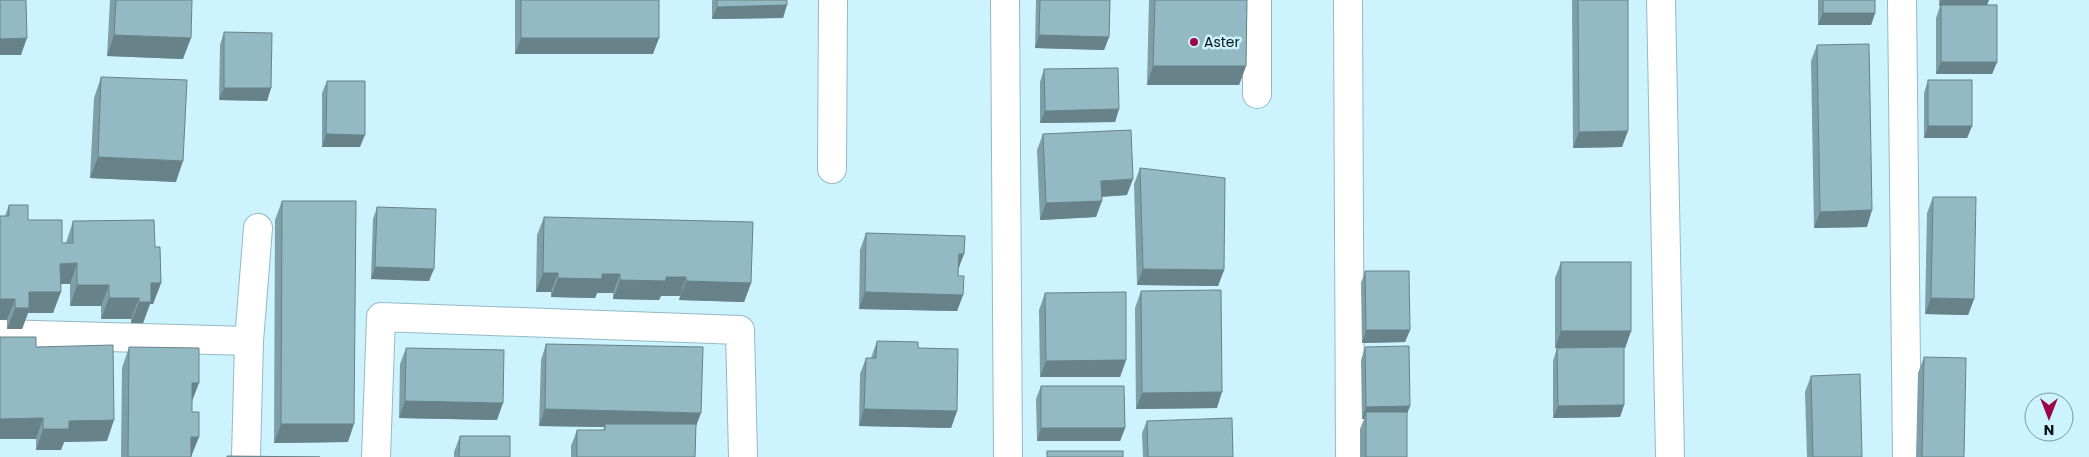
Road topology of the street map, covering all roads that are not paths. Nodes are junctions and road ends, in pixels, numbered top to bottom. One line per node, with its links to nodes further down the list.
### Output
1 (833, 0): 8 (street)
2 (1005, 0): 15 (street)
3 (1257, 0): 7 (street)
4 (1348, 0): 16 (street)
5 (1661, 0): 17 (street)
6 (1902, 0): 18 (street)
7 (1257, 94)
8 (832, 169)
9 (258, 228): 11 (street)
10 (0, 334): 11 (street)
11 (249, 341): 12 (street)
12 (246, 457)
13 (376, 457): 14 (street)
14 (743, 457)
15 (1008, 457)
16 (1350, 457)
17 (1670, 457)
18 (1907, 457)

